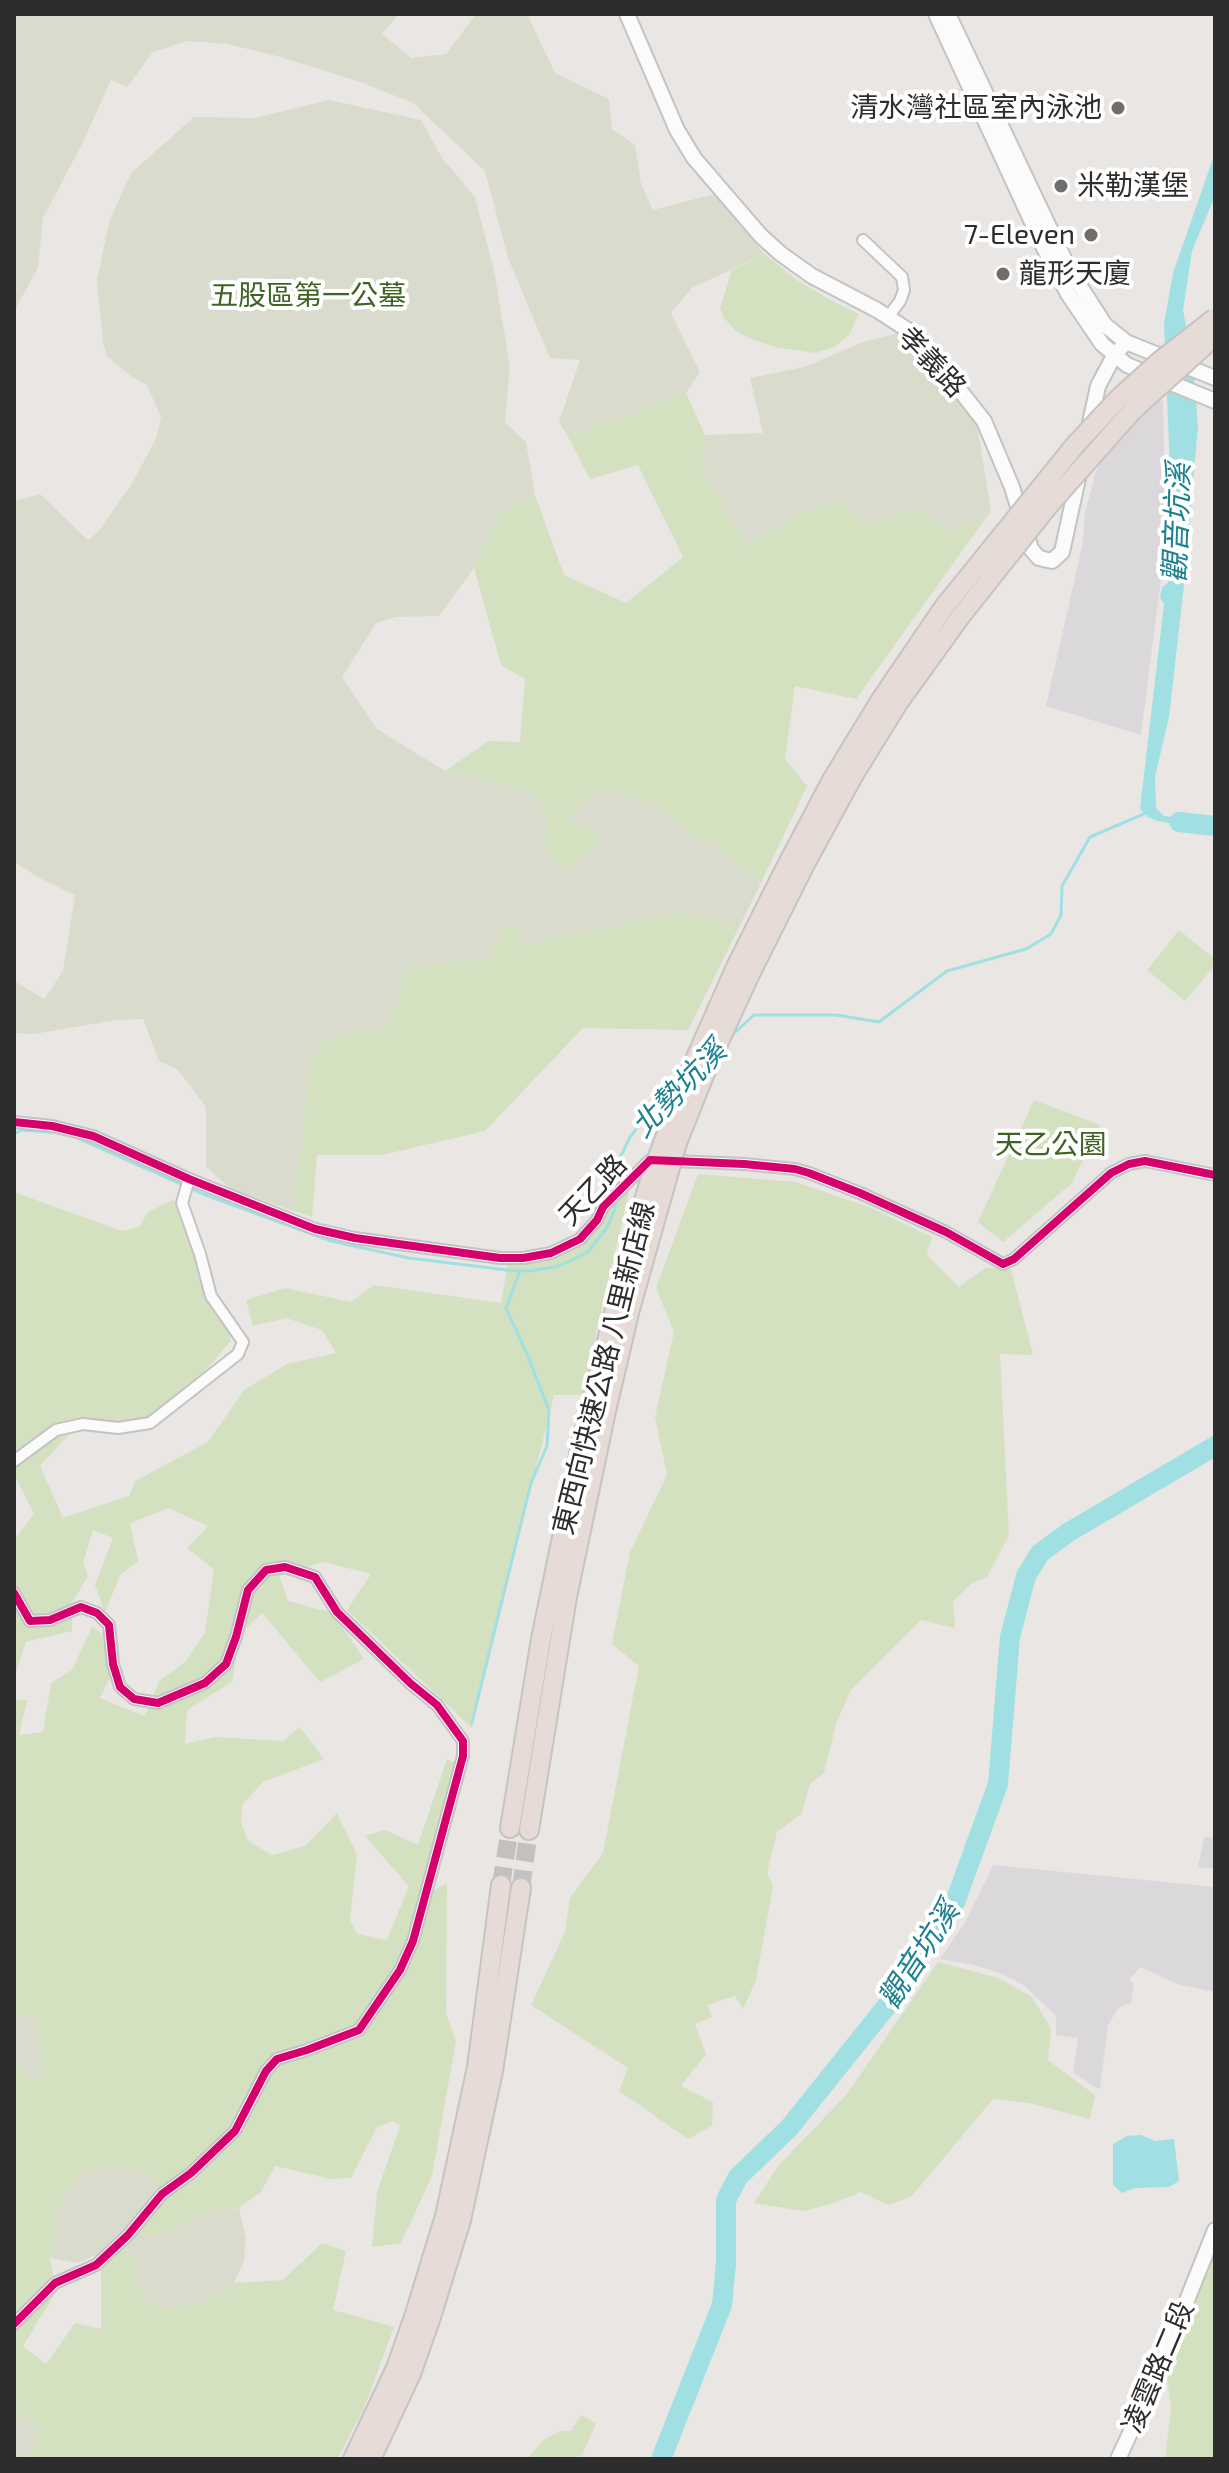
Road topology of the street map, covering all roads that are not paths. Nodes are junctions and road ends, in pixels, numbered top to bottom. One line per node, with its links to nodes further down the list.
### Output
1 (627, 14): 5 (street, 孝義路)
2 (936, 14): 9 (street)
3 (948, 14): 8 (street)
4 (863, 240): 5 (street)
5 (888, 317): 9 (street, 孝義路)
6 (1215, 318): 15 (highway, 東西向快速公路 八里新店線, bridge)
7 (1215, 336): 15 (highway, 東西向快速公路 八里新店線, bridge)
8 (1126, 342): 9 (street, 孝義路); 10 (street, bridge)
9 (1114, 356): 11 (street)
10 (1210, 376)
11 (1209, 399)
12 (14, 1122): 14 (street, 天乙路)
13 (1215, 1175): 14 (street, 天乙路)
14 (189, 1179): 16 (street)
15 (623, 1307): 18 (highway, 東西向快速公路 八里新店線)
16 (14, 1461)
17 (14, 1593): 24 (street)
18 (520, 1829)
19 (501, 1885): 21 (highway)
20 (521, 1888): 21 (highway)
21 (493, 2020): 23 (highway)
22 (1215, 2230): 27 (street, 凌雲路二段)
23 (441, 2259): 25 (highway); 26 (highway)
24 (14, 2324)
25 (353, 2459)
26 (371, 2459)
27 (1118, 2459)

